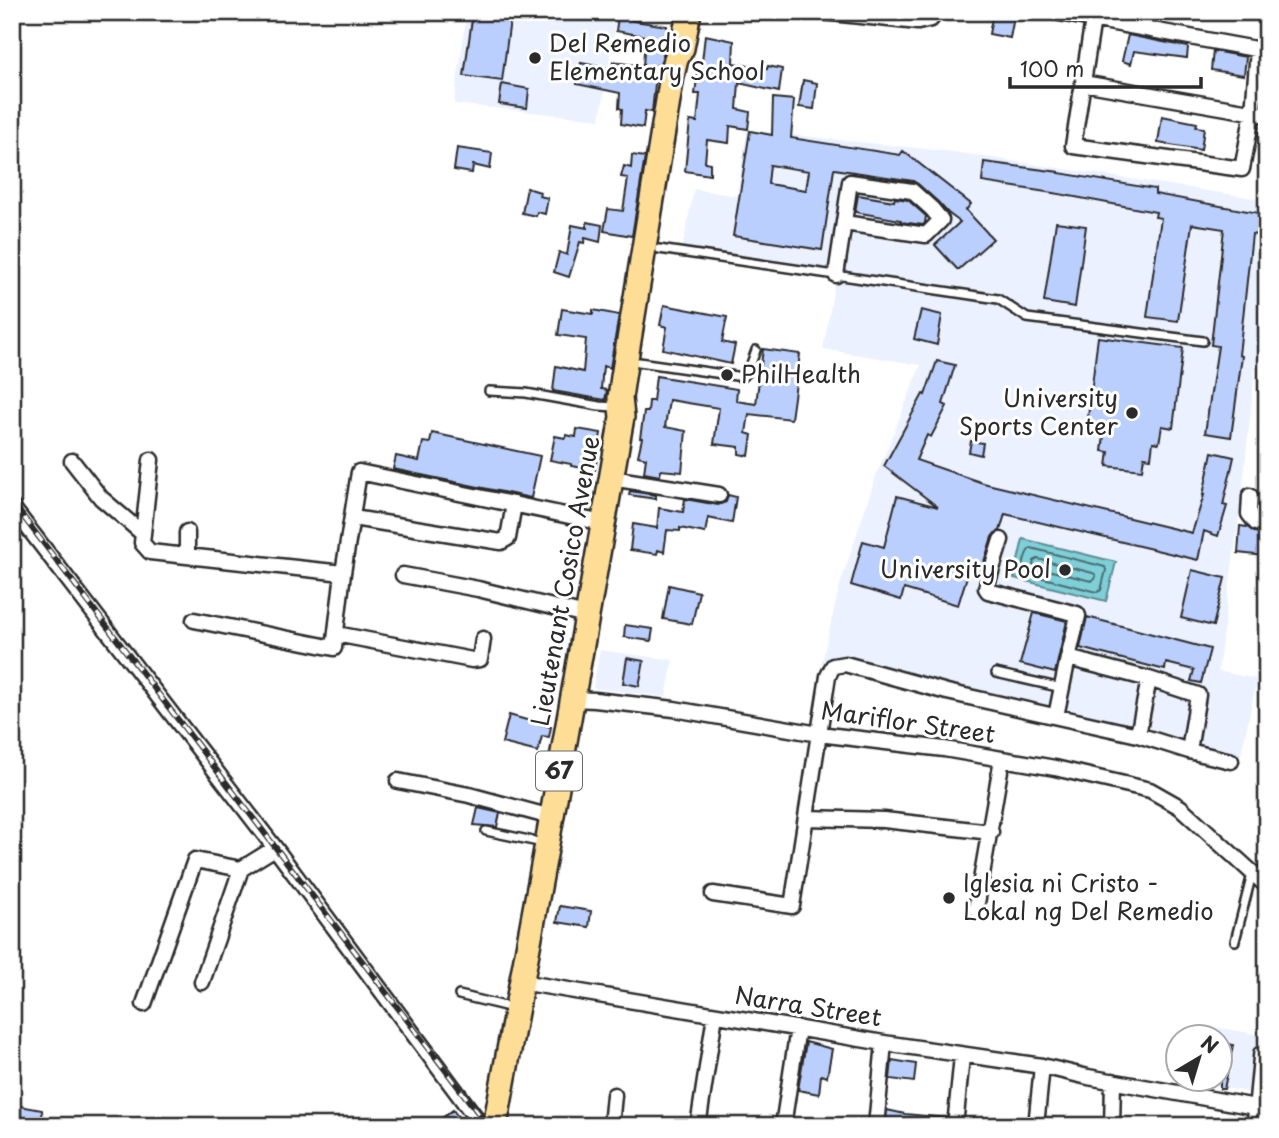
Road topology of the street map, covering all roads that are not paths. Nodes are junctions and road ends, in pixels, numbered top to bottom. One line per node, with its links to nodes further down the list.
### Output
1 (689, 12): 6 (main road, Lieutenant Cosico Avenue / 67)
2 (822, 12): 3 (street)
3 (935, 12)
4 (1054, 12): 5 (street)
5 (1093, 19): 7 (street); 8 (street)
6 (682, 48): 11 (main road, Lieutenant Cosico Avenue / 67); 17 (main road, Lieutenant Cosico Avenue / 67)
7 (1263, 51): 9 (street)
8 (1083, 83): 9 (street); 9 (street)
9 (1260, 113)
10 (844, 223): 10 (street); 12 (street)
11 (659, 249): 12 (lane); 15 (main road, Lieutenant Cosico Avenue / 67)
12 (836, 275): 13 (lane)
13 (1203, 341)
14 (756, 349): 15 (lane)
15 (639, 362): 17 (main road, Lieutenant Cosico Avenue / 67)
16 (489, 391): 17 (lane)
17 (624, 411): 20 (main road, Lieutenant Cosico Avenue / 67)
18 (152, 460): 29 (street)
19 (72, 461): 29 (street)
20 (611, 478): 21 (street); 26 (main road, Lieutenant Cosico Avenue / 67)
21 (719, 495)
22 (1250, 496): 27 (street)
23 (514, 504): 25 (street); 25 (street); 26 (street)
24 (12, 508): 55 (street)
25 (352, 517): 32 (street)
26 (603, 523): 34 (main road, Lieutenant Cosico Avenue / 67)
27 (1267, 525)
28 (187, 532): 31 (street)
29 (142, 533): 31 (street)
30 (1001, 540): 38 (street)
31 (187, 556): 32 (street)
32 (343, 573): 36 (street)
33 (403, 575): 34 (street)
34 (586, 615): 42 (main road, Lieutenant Cosico Avenue / 67)
35 (194, 620): 36 (street)
36 (336, 634): 37 (street)
37 (483, 639)
38 (1068, 659): 40 (street); 41 (street)
39 (996, 673): 41 (lane)
40 (1149, 679): 45 (street); 46 (street)
41 (1062, 688): 43 (street)
42 (572, 699): 44 (street, Mariflor Street); 50 (main road, Lieutenant Cosico Avenue / 67)
43 (1056, 716): 44 (street); 45 (street)
44 (819, 734): 47 (street, Mariflor Street); 51 (street)
45 (1138, 735): 46 (street)
46 (1189, 751): 48 (street)
47 (1002, 759): 53 (street); 57 (street, Mariflor Street)
48 (1230, 761)
49 (398, 781): 50 (street)
50 (551, 817): 54 (main road, Lieutenant Cosico Avenue / 67)
51 (806, 818): 53 (street); 59 (street)
52 (486, 831): 54 (lane)
53 (990, 832): 60 (street)
54 (547, 844): 63 (main road, Lieutenant Cosico Avenue / 67)
55 (275, 848): 56 (street); 76 (street)
56 (240, 869): 62 (street); 65 (street)
57 (1252, 874): 58 (street, Mariflor Street); 61 (lane)
58 (1267, 886)
59 (713, 894)
60 (976, 909)
61 (1235, 941)
62 (202, 982)
63 (521, 982): 66 (main road, Lieutenant Cosico Avenue / 67); 67 (street, Narra Street)
64 (459, 995): 66 (lane)
65 (145, 1004)
66 (516, 1009): 77 (main road, Lieutenant Cosico Avenue / 67)
67 (715, 1015): 68 (street, Narra Street); 79 (street)
68 (798, 1028): 69 (street, Narra Street); 80 (street)
69 (884, 1043): 71 (street, Narra Street); 81 (street)
70 (1258, 1052): 75 (lane)
71 (962, 1055): 72 (street, Narra Street); 82 (street)
72 (1042, 1066): 73 (street, Narra Street); 83 (street)
73 (1113, 1081): 75 (street, Narra Street); 84 (street)
74 (614, 1095): 78 (street)
75 (1260, 1107): 85 (lane)
76 (482, 1126)
77 (495, 1126)
78 (611, 1126)
79 (698, 1126)
80 (783, 1126)
81 (876, 1126)
82 (955, 1126)
83 (1036, 1126)
84 (1112, 1126)
85 (1251, 1126)

